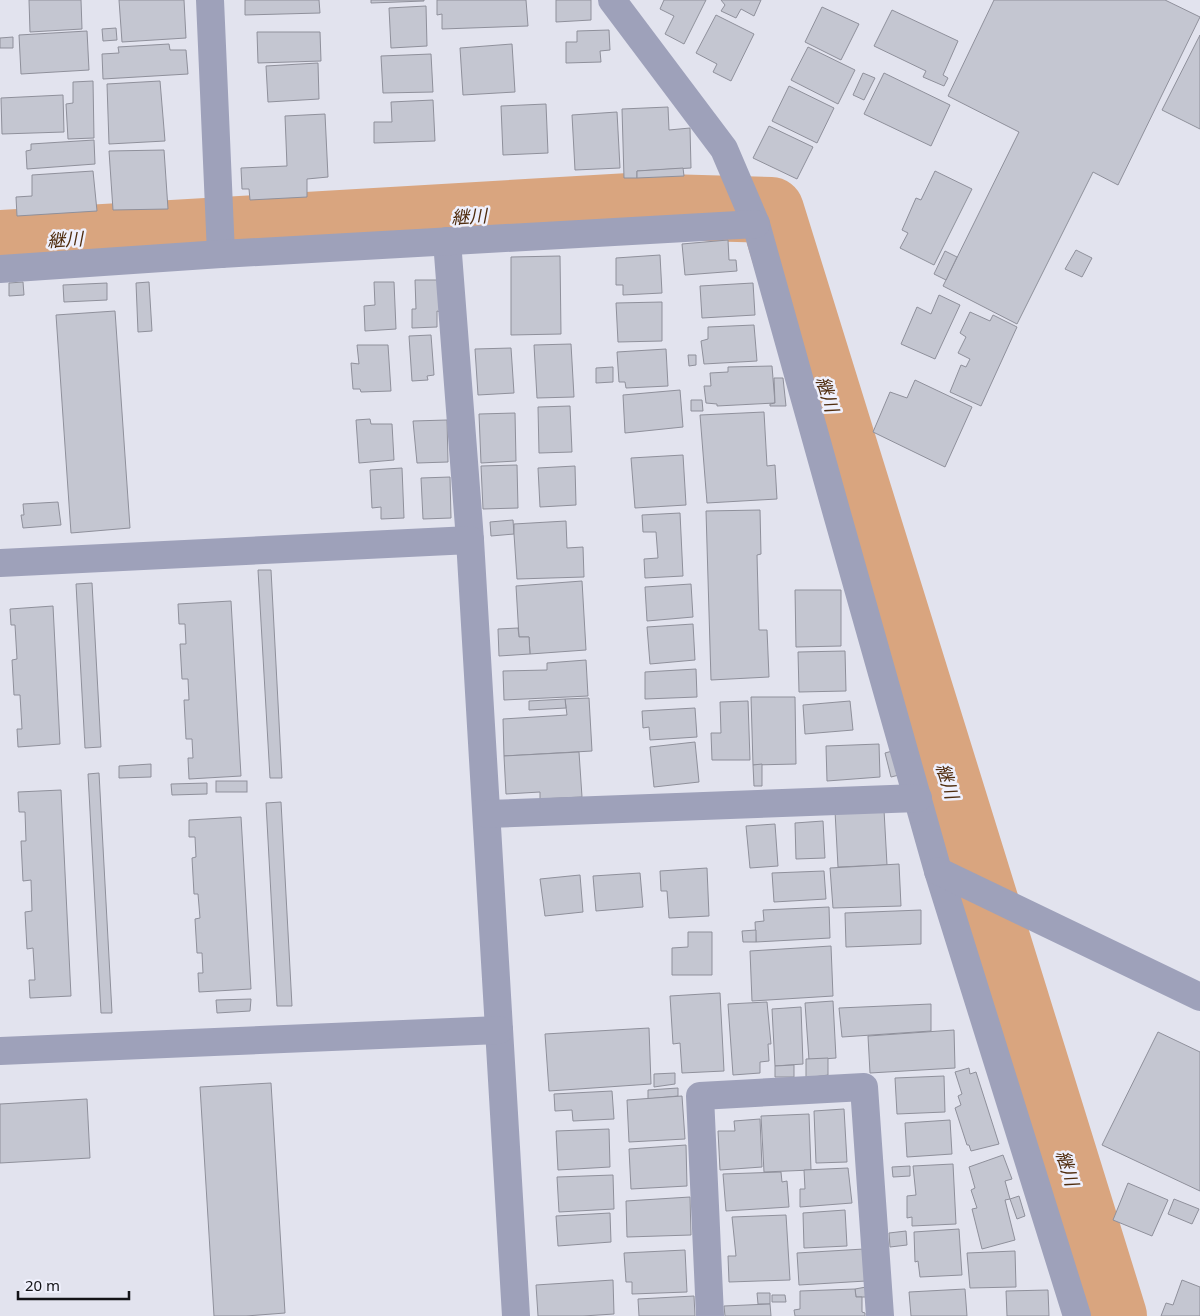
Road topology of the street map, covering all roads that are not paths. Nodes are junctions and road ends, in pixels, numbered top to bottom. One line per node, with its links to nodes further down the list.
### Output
1 (210, 0): 5 (street)
2 (612, 0): 3 (street)
3 (756, 224): 4 (street); 9 (street)
4 (447, 241): 5 (street); 7 (street)
5 (221, 254): 6 (street)
6 (0, 269)
7 (470, 540): 8 (street); 10 (street)
8 (0, 563)
9 (918, 798): 10 (street); 11 (street)
10 (486, 814): 13 (street)
11 (938, 870): 12 (street); 18 (street)
12 (1200, 997)
13 (498, 1030): 14 (street); 15 (street)
14 (0, 1051)
15 (516, 1316)
16 (710, 1316): 17 (street)
17 (880, 1316)
18 (1077, 1316)

